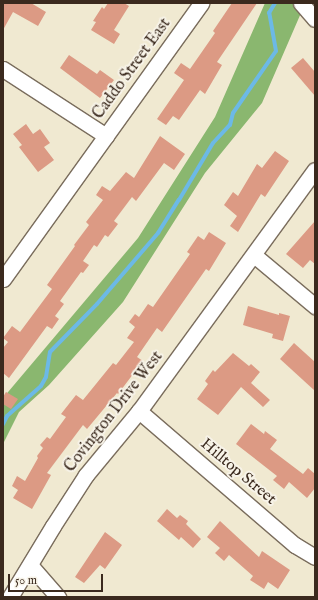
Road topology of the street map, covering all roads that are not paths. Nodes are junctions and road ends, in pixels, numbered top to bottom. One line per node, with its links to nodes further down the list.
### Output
1 (202, 3): 5 (street, Caddo Street East)
2 (301, 3): 3 (street)
3 (315, 19)
4 (3, 68): 5 (street)
5 (106, 136): 8 (street, Caddo Street East)
6 (315, 170): 7 (street, Covington Drive West)
7 (254, 255): 9 (street); 10 (street, Covington Drive West)
8 (3, 279)
9 (315, 306)
10 (139, 411): 11 (street, Hilltop Street); 12 (street, Covington Drive West)
11 (315, 557)
12 (30, 565): 13 (street, Covington Drive West); 14 (street)
13 (10, 597)
14 (58, 597)

